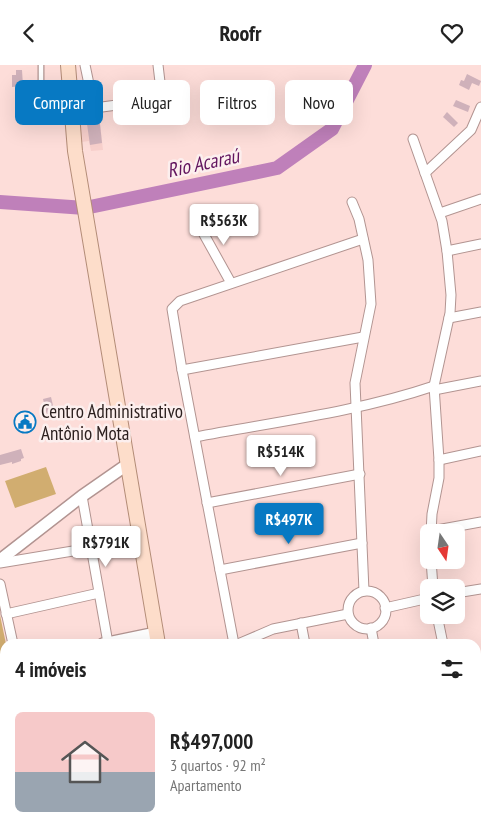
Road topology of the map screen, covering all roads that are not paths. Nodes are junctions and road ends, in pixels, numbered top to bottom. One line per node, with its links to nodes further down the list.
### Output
1 (41, 65): 6 (lane)
2 (66, 65): 7 (main road)
3 (74, 65): 8 (main road)
4 (85, 65): 9 (street)
5 (158, 65): 10 (street)
6 (41, 80)
7 (69, 80)
8 (71, 80)
9 (88, 80)
10 (103, 107)
11 (481, 107): 14 (street)
12 (73, 125): 35 (main road)
13 (481, 127): 14 (street)
14 (471, 129): 16 (street)
15 (413, 139): 16 (street)
16 (425, 173): 19 (street)
17 (481, 199): 19 (street)
18 (352, 202): 21 (street)
19 (440, 213): 23 (street)
20 (196, 220): 24 (street)
21 (363, 239): 24 (street); 27 (street)
22 (481, 244): 23 (street)
23 (447, 251): 26 (street)
24 (231, 283): 28 (street)
25 (481, 313): 26 (street)
26 (448, 318): 30 (street)
27 (363, 337): 28 (street); 31 (street)
28 (182, 370): 32 (street)
29 (481, 381): 30 (street)
30 (434, 388): 31 (street); 34 (street)
31 (357, 407): 32 (street); 36 (street)
32 (194, 437): 38 (street)
33 (481, 451): 34 (street)
34 (439, 459): 40 (street)
35 (128, 464): 37 (street); 58 (main road)
36 (360, 474): 38 (street); 42 (street)
37 (82, 496): 43 (street); 44 (street)
38 (208, 503): 45 (street)
39 (481, 522): 41 (street)
40 (431, 524)
41 (465, 525)
42 (362, 543): 45 (street); 48 (street)
43 (91, 548): 44 (street); 50 (street)
44 (0, 561)
45 (220, 570): 61 (street)
46 (0, 584): 53 (street)
47 (481, 589): 49 (street)
48 (364, 591): 52 (street); 54 (street)
49 (465, 592)
50 (99, 593): 53 (street); 60 (street)
51 (420, 601): 52 (street)
52 (385, 608): 57 (street)
53 (6, 614): 59 (street)
54 (348, 615): 55 (street); 57 (street)
55 (301, 623): 62 (street); 63 (street)
56 (439, 624): 65 (street)
57 (372, 628): 64 (street)
58 (157, 638)
59 (12, 639)
60 (105, 639)
61 (235, 639)
62 (249, 639)
63 (304, 639)
64 (373, 639)
65 (442, 639)

